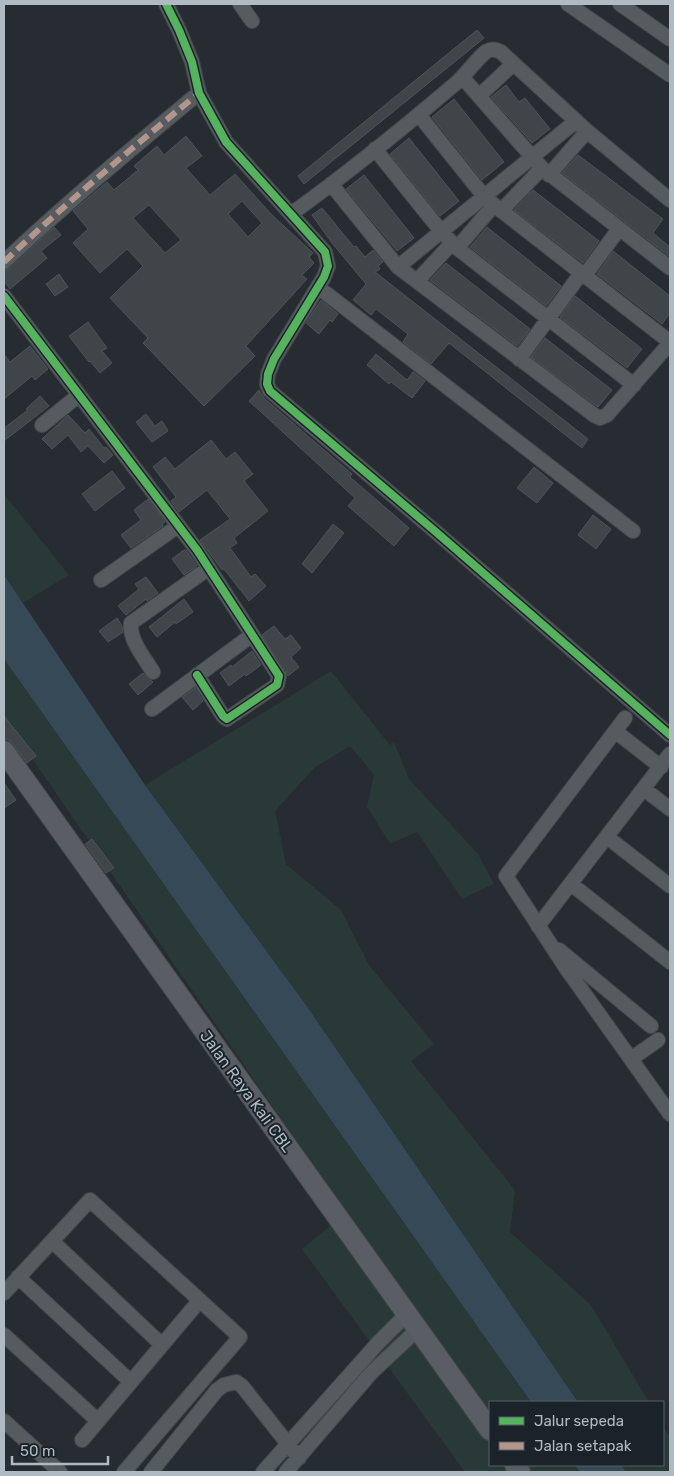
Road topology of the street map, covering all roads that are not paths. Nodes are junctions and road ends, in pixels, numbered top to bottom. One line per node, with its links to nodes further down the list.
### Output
1 (166, 4): 10 (street)
2 (240, 4): 5 (street)
3 (568, 4): 8 (street)
4 (620, 4): 6 (street)
5 (252, 21)
6 (670, 39)
7 (513, 64): 9 (street); 11 (street); 13 (street)
8 (670, 75)
9 (462, 78): 11 (street); 12 (street)
10 (198, 93): 22 (street); 26 (street)
11 (479, 96): 16 (street)
12 (419, 115): 15 (street); 19 (street)
13 (576, 121): 14 (street); 16 (street)
14 (587, 131): 17 (street); 20 (street)
15 (375, 149): 18 (street); 24 (street)
16 (531, 158): 17 (street); 19 (street)
17 (545, 172): 21 (street); 23 (street)
18 (331, 184): 22 (street); 27 (street)
19 (483, 196): 21 (street); 24 (street)
20 (670, 200)
21 (498, 208): 25 (street); 29 (street)
22 (291, 214): 31 (street)
23 (619, 229): 28 (street); 29 (street)
24 (440, 231): 25 (street); 27 (street)
25 (455, 245): 30 (street); 33 (street)
26 (4, 262)
27 (398, 267): 30 (street)
28 (670, 268)
29 (584, 273): 33 (street); 34 (street)
30 (417, 281): 35 (street)
31 (318, 287): 40 (street); 49 (street)
32 (4, 296): 37 (street)
33 (548, 318): 35 (street); 36 (street)
34 (670, 342): 36 (street)
35 (519, 359): 36 (street)
36 (634, 385)
37 (79, 395): 38 (street); 39 (street)
38 (42, 425)
39 (178, 526): 41 (street); 42 (street)
40 (633, 531)
41 (209, 568): 43 (street); 44 (street)
42 (101, 580)
43 (252, 636): 45 (street); 45 (street)
44 (153, 672)
45 (197, 675): 46 (street)
46 (152, 709)
47 (625, 718): 48 (street)
48 (615, 731): 52 (street); 58 (street)
49 (670, 736)
50 (4, 751): 69 (main road, Jalan Raya Kali CBL)
51 (670, 754): 52 (street)
52 (661, 767): 53 (street)
53 (644, 789): 54 (street); 55 (street)
54 (670, 809)
55 (607, 836): 56 (street); 57 (street)
56 (571, 884): 58 (street); 60 (street)
57 (670, 886)
58 (538, 926): 59 (street)
59 (548, 940): 61 (street); 63 (street)
60 (670, 962)
61 (651, 1026)
62 (658, 1040): 63 (street)
63 (631, 1059): 64 (street)
64 (669, 1109)
65 (52, 1241): 66 (street); 68 (street); 71 (street)
66 (18, 1278): 67 (street); 72 (street)
67 (4, 1293)
68 (200, 1300): 71 (street); 80 (street)
69 (412, 1321): 75 (main road, Jalan Raya Kali CBL); 77 (street); 78 (street)
70 (4, 1334): 74 (street)
71 (162, 1345): 72 (street)
72 (131, 1382): 74 (street)
73 (4, 1421): 79 (street)
74 (98, 1421): 76 (street)
75 (489, 1429)
76 (82, 1440)
77 (288, 1444): 78 (street); 81 (street); 82 (street)
78 (298, 1458): 83 (street)
79 (60, 1472)
80 (124, 1472)
81 (151, 1472)
82 (264, 1472)
83 (286, 1472)

